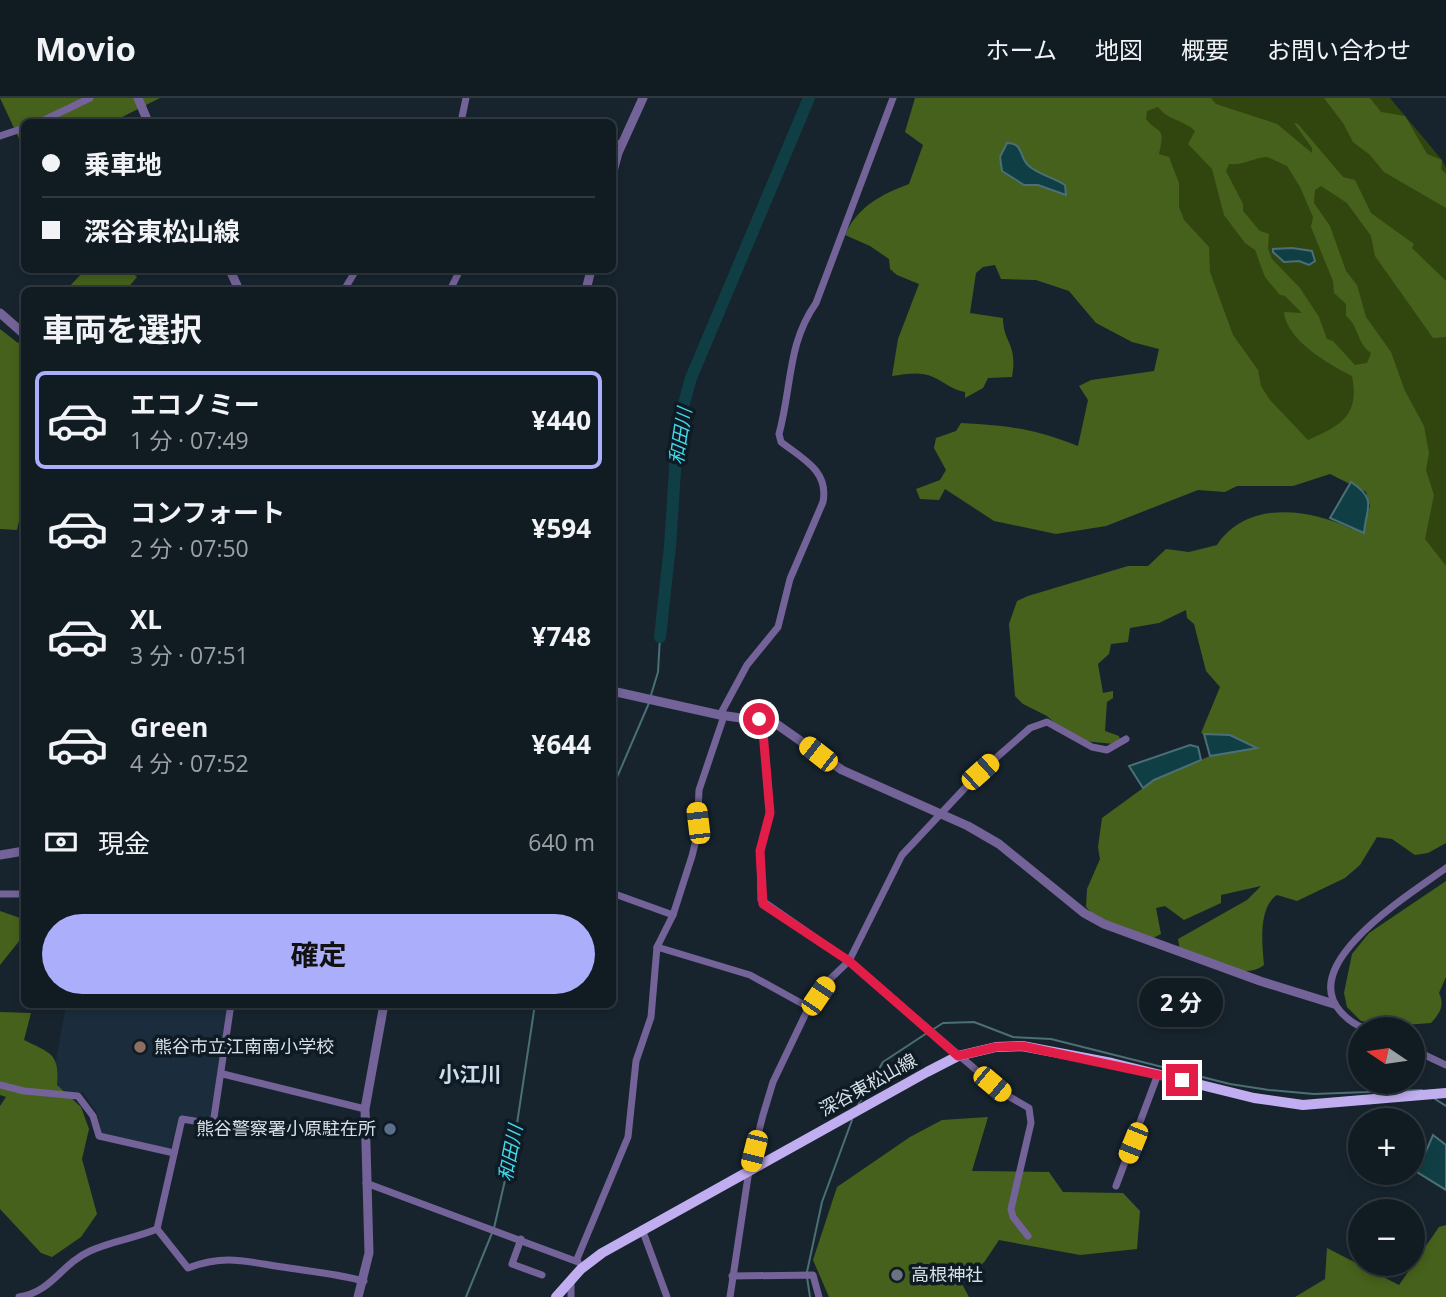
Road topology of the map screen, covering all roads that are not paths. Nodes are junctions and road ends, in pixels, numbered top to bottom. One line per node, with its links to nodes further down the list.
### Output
1 (90, 98): 6 (street)
2 (138, 98): 7 (street)
3 (466, 98): 8 (street)
4 (643, 98): 11 (street)
5 (893, 98): 17 (street)
6 (46, 119)
7 (147, 119)
8 (462, 119)
9 (21, 129): 10 (street)
10 (0, 136)
11 (623, 142): 12 (street); 13 (street)
12 (616, 145)
13 (616, 163)
14 (0, 313): 15 (street)
15 (21, 331)
16 (616, 692): 17 (street)
17 (722, 715): 18 (street); 27 (street)
18 (762, 720): 20 (street); 29 (street)
19 (1126, 739): 20 (street)
20 (939, 814): 29 (street); 30 (street)
21 (21, 852): 22 (street)
22 (0, 855)
23 (1446, 868): 30 (street)
24 (0, 894): 25 (street)
25 (21, 894)
26 (616, 894): 27 (street)
27 (673, 915): 28 (street)
28 (657, 947): 33 (street); 51 (street)
29 (849, 961): 33 (street); 36 (street)
30 (1334, 1004): 34 (street)
31 (231, 1008): 38 (street)
32 (383, 1008): 42 (street)
33 (810, 1008): 44 (street)
34 (1348, 1018)
35 (1425, 1055): 37 (street)
36 (958, 1056): 39 (main road, 深谷東松山線); 44 (main road, 深谷東松山線); 49 (street)
37 (1446, 1065)
38 (223, 1074): 42 (street); 43 (street)
39 (1158, 1074): 41 (main road, 深谷東松山線); 46 (street)
40 (0, 1085): 43 (street)
41 (1446, 1093)
42 (365, 1109): 45 (street)
43 (174, 1153): 47 (street)
44 (749, 1170): 48 (main road, 深谷東松山線); 53 (street)
45 (366, 1183): 50 (street); 55 (street)
46 (1116, 1186)
47 (157, 1229): 55 (street); 56 (street)
48 (642, 1229): 51 (main road, 深谷東松山線); 60 (street)
49 (1028, 1236)
50 (521, 1239): 51 (street); 52 (street)
51 (579, 1264): 54 (main road, 深谷東松山線)
52 (542, 1275)
53 (732, 1276): 61 (street); 62 (street)
54 (571, 1279): 58 (main road, 深谷東松山線); 59 (street)
55 (364, 1281): 57 (street)
56 (19, 1297)
57 (358, 1297)
58 (556, 1297)
59 (571, 1297)
60 (667, 1297)
61 (730, 1297)
62 (819, 1297)

